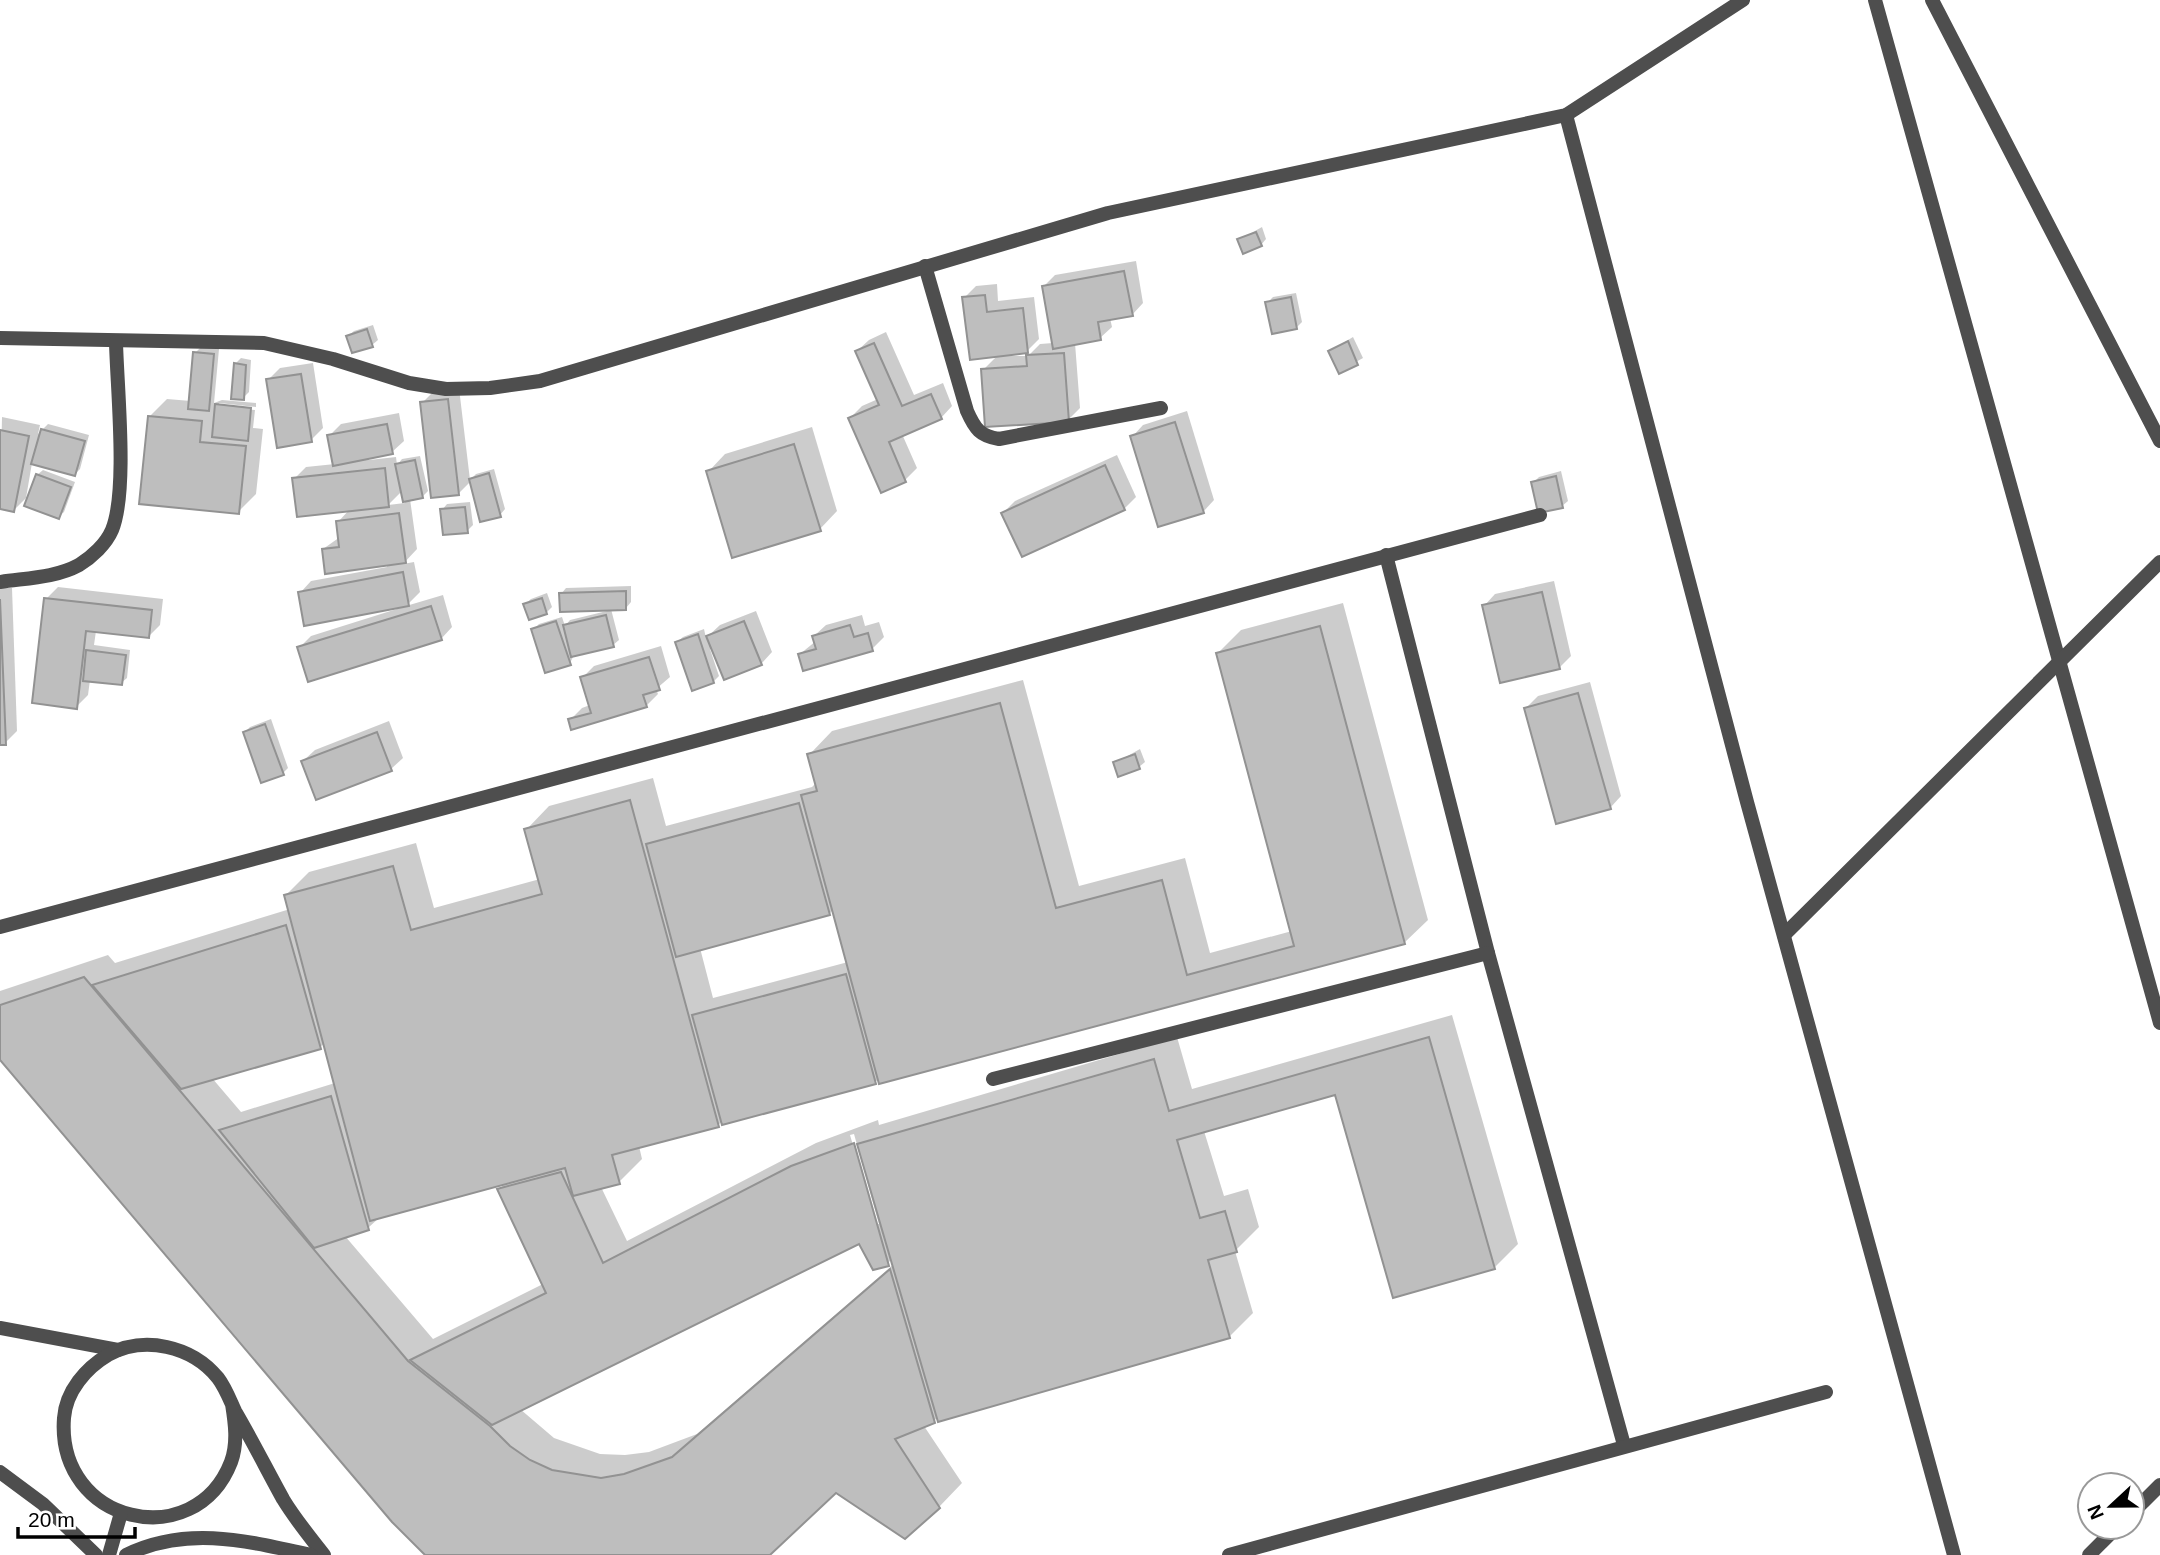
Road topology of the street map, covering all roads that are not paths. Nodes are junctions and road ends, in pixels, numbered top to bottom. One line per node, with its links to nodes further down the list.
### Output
1 (1743, 0): 4 (street)
2 (1875, 0): 14 (street)
3 (1932, 0): 9 (street)
4 (1566, 115): 5 (street); 16 (street)
5 (925, 266): 7 (street); 8 (street)
6 (0, 338): 7 (street)
7 (116, 342): 13 (street)
8 (1161, 408)
9 (2160, 441)
10 (1540, 515): 11 (street)
11 (1386, 555): 15 (street); 17 (street)
12 (2160, 562): 14 (street)
13 (0, 582)
14 (2060, 661): 16 (street); 18 (street)
15 (0, 927)
16 (1784, 935): 36 (street)
17 (1488, 953): 19 (street); 24 (street)
18 (2160, 1023)
19 (993, 1079)
20 (0, 1328): 21 (street)
21 (118, 1350): 23 (street); 28 (street)
22 (1826, 1392): 24 (street)
23 (232, 1404): 28 (street); 34 (street)
24 (1624, 1445): 35 (street)
25 (0, 1472): 30 (street)
26 (2160, 1485): 27 (street)
27 (2146, 1499)
28 (121, 1513): 31 (street)
29 (2103, 1541): 37 (street)
30 (96, 1555)
31 (109, 1555)
32 (126, 1555): 33 (street)
33 (311, 1555)
34 (324, 1555)
35 (1229, 1555)
36 (1954, 1555)
37 (2089, 1555)

